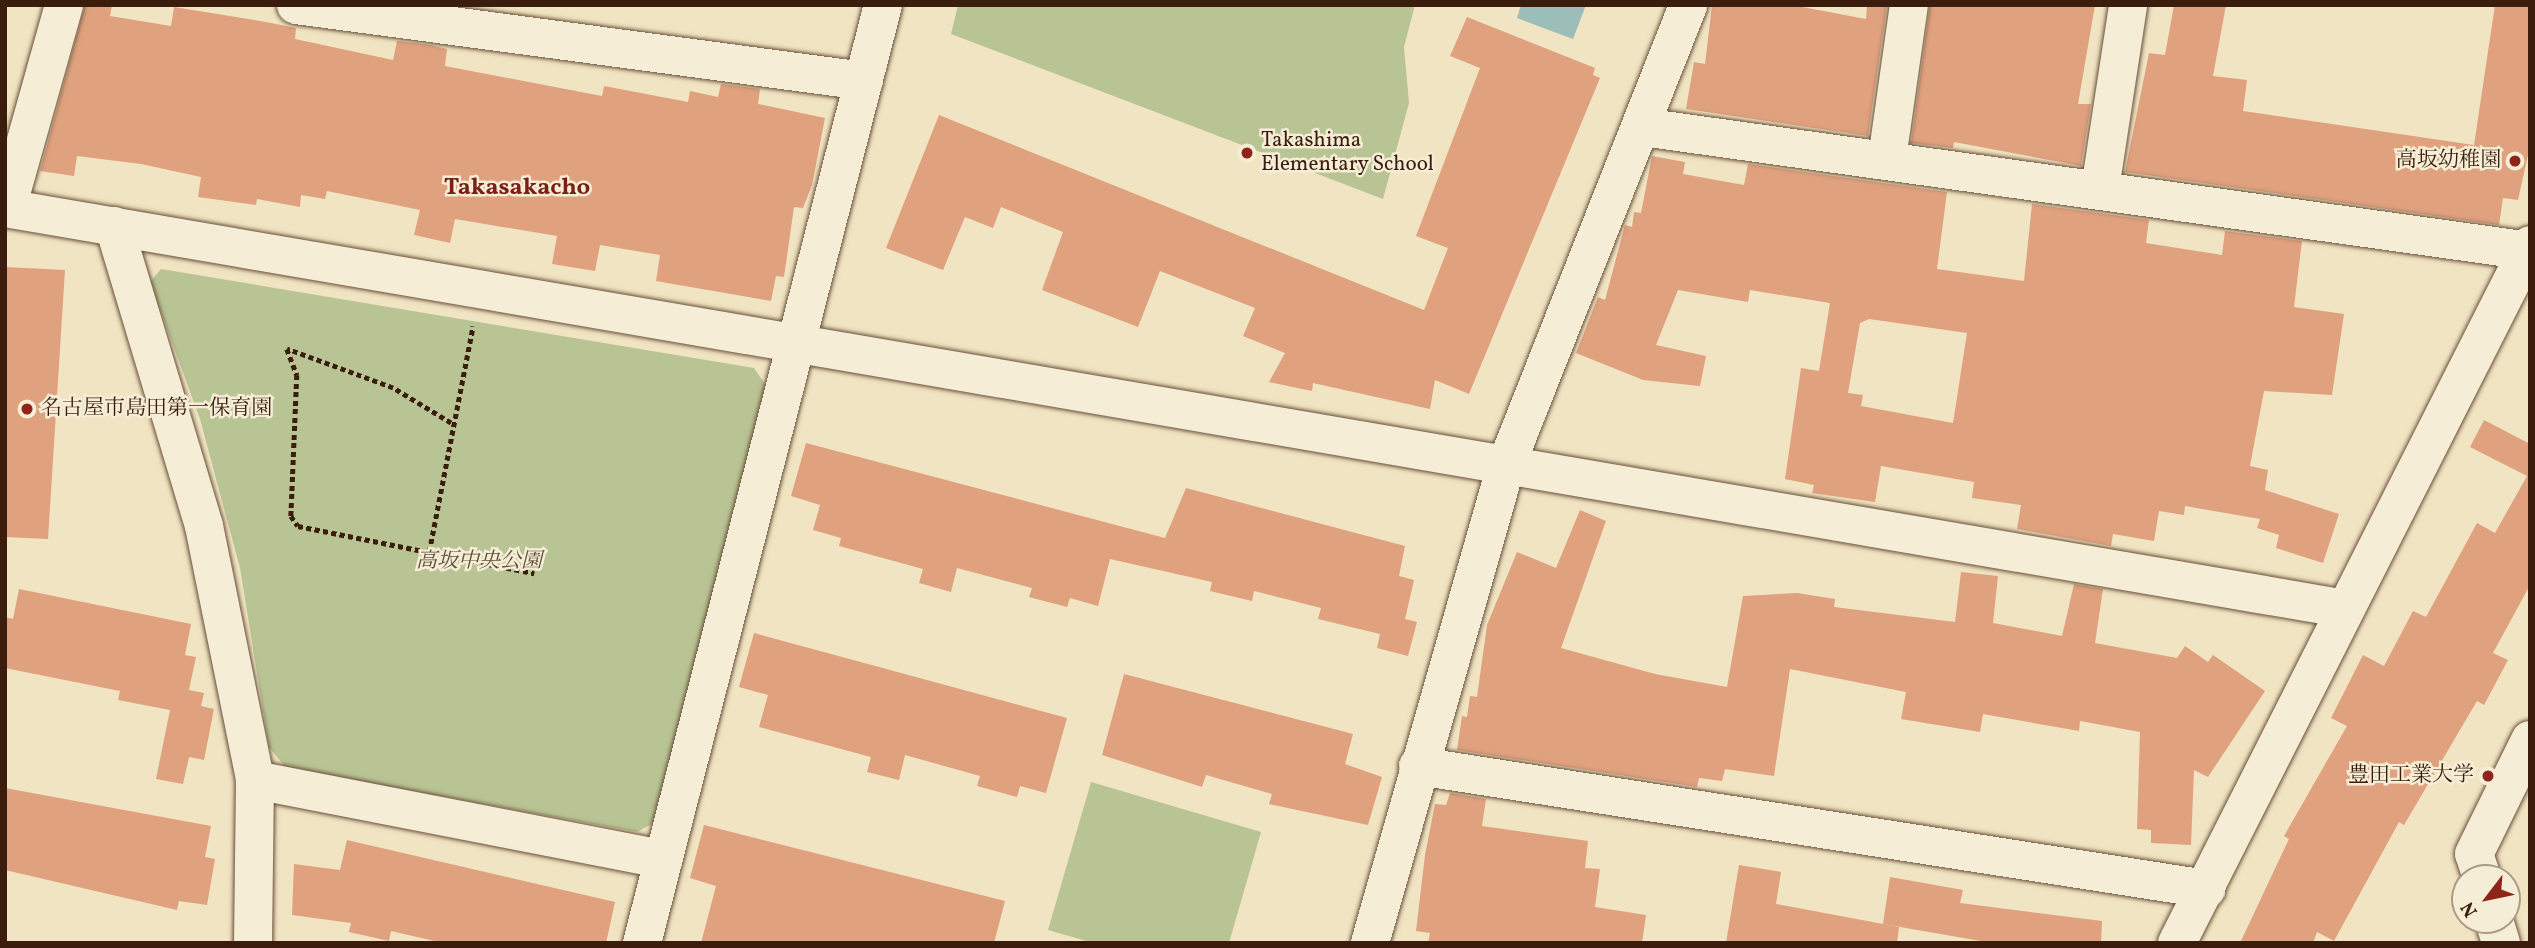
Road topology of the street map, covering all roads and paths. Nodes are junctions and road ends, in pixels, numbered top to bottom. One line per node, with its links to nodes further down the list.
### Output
1 (64, 5): 11 (street)
2 (296, 5): 7 (street)
3 (883, 5): 7 (street)
4 (1688, 5): 8 (street)
5 (1909, 5): 9 (street)
6 (2128, 5): 10 (street)
7 (864, 81): 15 (street)
8 (1642, 127): 9 (street); 17 (street)
9 (1887, 159): 10 (street)
10 (2100, 189): 13 (street)
11 (6, 208): 12 (street)
12 (114, 226): 15 (street); 23 (street)
13 (2529, 249): 20 (street)
14 (476, 315): 16 (path)
15 (798, 347): 17 (street); 24 (street)
16 (451, 423): 18 (path); 18 (path)
17 (1505, 468): 20 (street); 22 (street)
18 (429, 552): 19 (path)
19 (534, 573)
20 (2341, 608): 26 (street)
21 (2530, 740): 25 (street)
22 (1418, 766): 26 (street); 29 (street)
23 (255, 780): 24 (street); 27 (street)
24 (663, 859): 28 (street)
25 (2478, 864)
26 (2206, 889): 30 (street)
27 (253, 943)
28 (642, 943)
29 (1370, 943)
30 (2177, 943)

